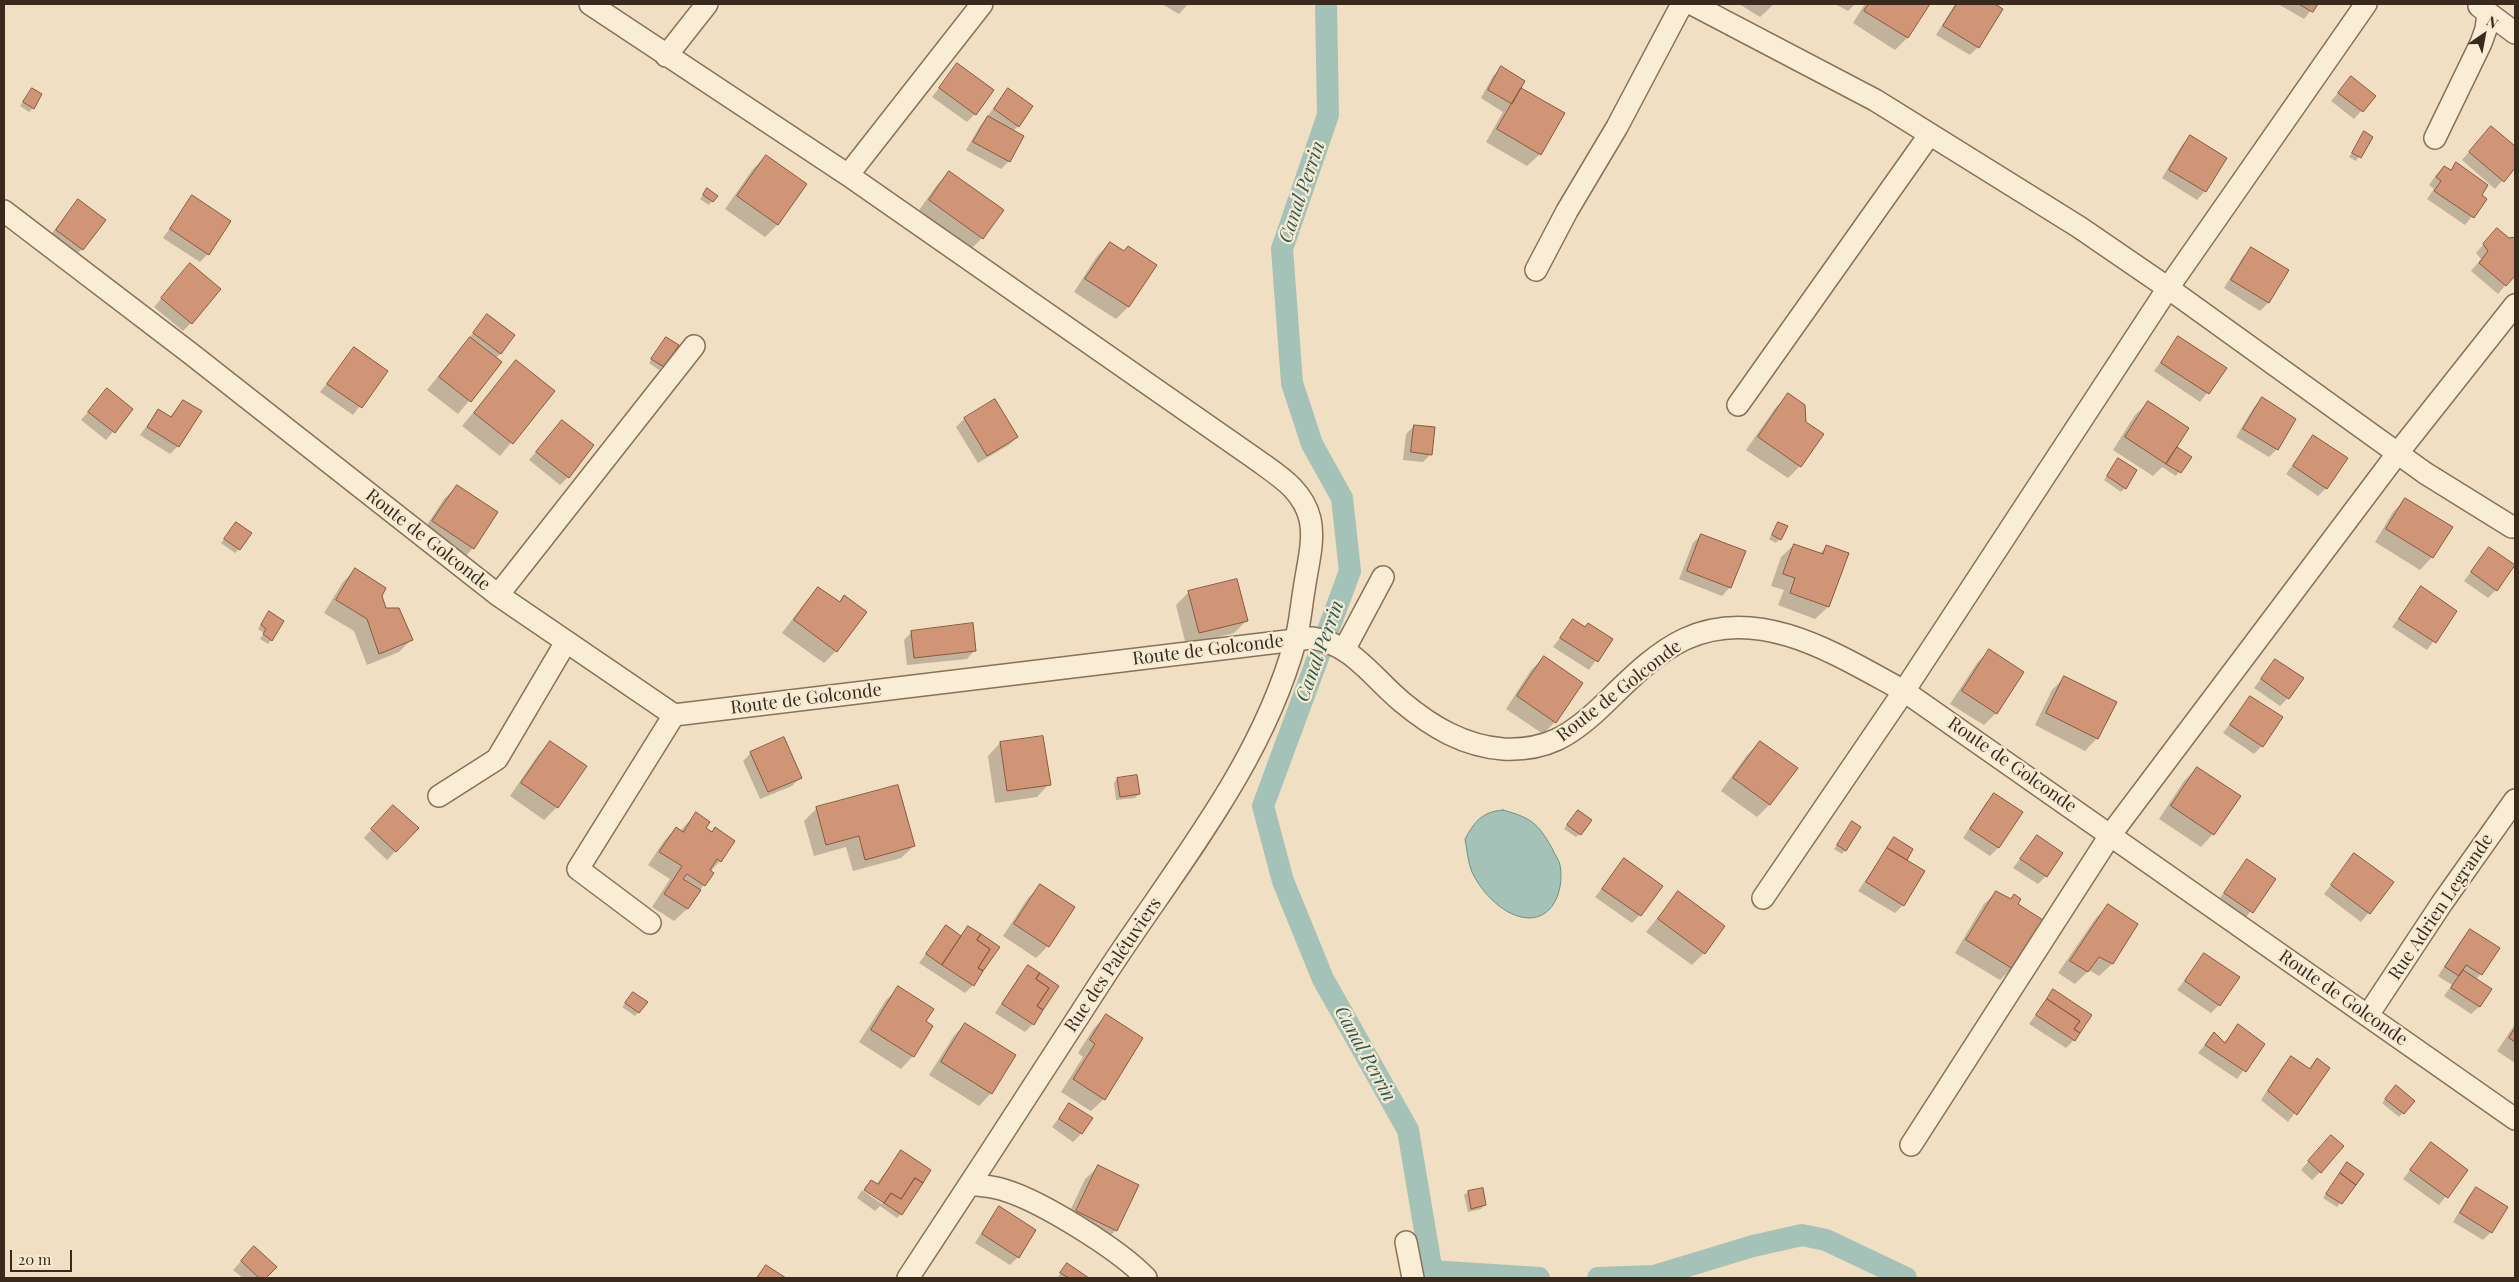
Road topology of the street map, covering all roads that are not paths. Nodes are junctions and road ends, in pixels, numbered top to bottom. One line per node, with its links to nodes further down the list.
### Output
1 (590, 4): 9 (street, Rue des Palétuviers)
2 (707, 4): 9 (street)
3 (982, 4): 12 (street)
4 (1682, 4): 14 (street)
5 (1692, 4): 10 (street)
6 (2366, 4): 15 (street)
7 (2482, 9): 8 (street); 11 (street)
8 (2515, 33)
9 (666, 56): 12 (street, Rue des Palétuviers)
10 (1930, 134): 15 (street); 18 (street)
11 (2435, 138)
12 (848, 175): 23 (street, Rue des Palétuviers)
13 (4, 211): 22 (street, Route de Golconde)
14 (1536, 270)
15 (2168, 288): 19 (street); 26 (street)
16 (2515, 305): 19 (street)
17 (694, 346): 22 (street)
18 (1738, 404)
19 (2397, 454): 20 (street); 30 (street)
20 (2512, 527)
21 (1383, 577): 25 (street)
22 (498, 595): 24 (street, Route de Golconde)
23 (1296, 639): 25 (street, Route de Golconde); 27 (street, Route de Golconde); 36 (street, Rue des Palétuviers)
24 (566, 642): 27 (street, Route de Golconde); 28 (street)
25 (1344, 650): 26 (street, Route de Golconde)
26 (1904, 690): 30 (street, Route de Golconde); 31 (street)
27 (674, 715): 32 (street)
28 (438, 796)
29 (2515, 800): 33 (street, Rue Adrien Legrande)
30 (2112, 834): 33 (street, Route de Golconde); 35 (street)
31 (1763, 898)
32 (650, 923)
33 (2368, 1015): 34 (street, Route de Golconde)
34 (2515, 1119)
35 (1911, 1145)
36 (970, 1184): 38 (street, Rue des Palétuviers); 39 (street)
37 (1406, 1242): 40 (street)
38 (908, 1278)
39 (1146, 1278)
40 (1413, 1278)

